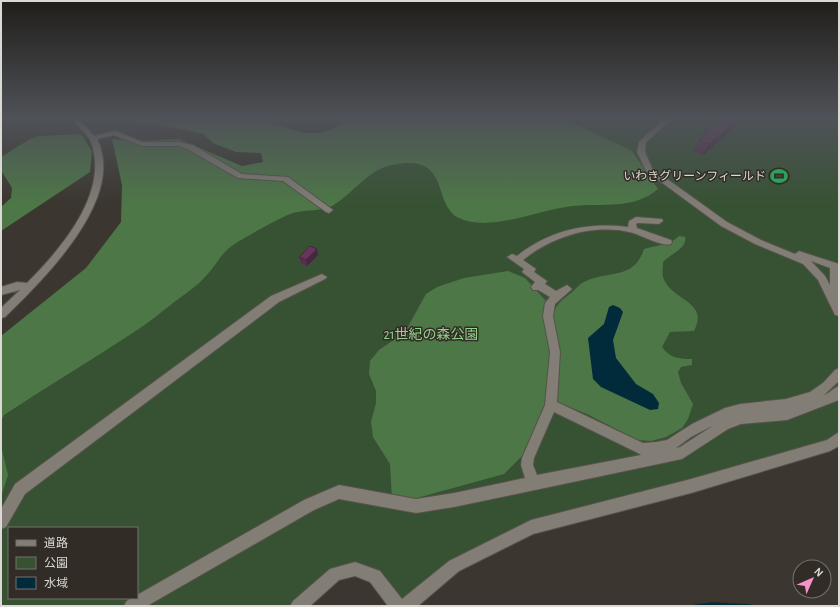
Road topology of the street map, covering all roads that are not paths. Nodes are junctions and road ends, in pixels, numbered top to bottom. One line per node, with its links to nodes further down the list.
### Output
1 (96, 147): 11 (street)
2 (191, 147): 5 (street)
3 (642, 147): 16 (street)
4 (648, 147): 9 (street)
5 (329, 210)
6 (659, 221): 7 (street)
7 (633, 230): 8 (street); 14 (street)
8 (668, 242)
9 (837, 266): 15 (street)
10 (322, 277): 23 (street)
11 (29, 287): 13 (street); 17 (street)
12 (567, 288): 14 (street)
13 (1, 291)
14 (556, 296): 20 (street)
15 (839, 297)
16 (839, 312)
17 (1, 314)
18 (839, 373): 20 (street)
19 (839, 391): 22 (street)
20 (551, 405): 22 (street)
21 (839, 438): 27 (street)
22 (537, 479): 24 (street)
23 (1, 522)
24 (132, 606)
25 (298, 606): 26 (street)
26 (398, 606)
27 (406, 606)

